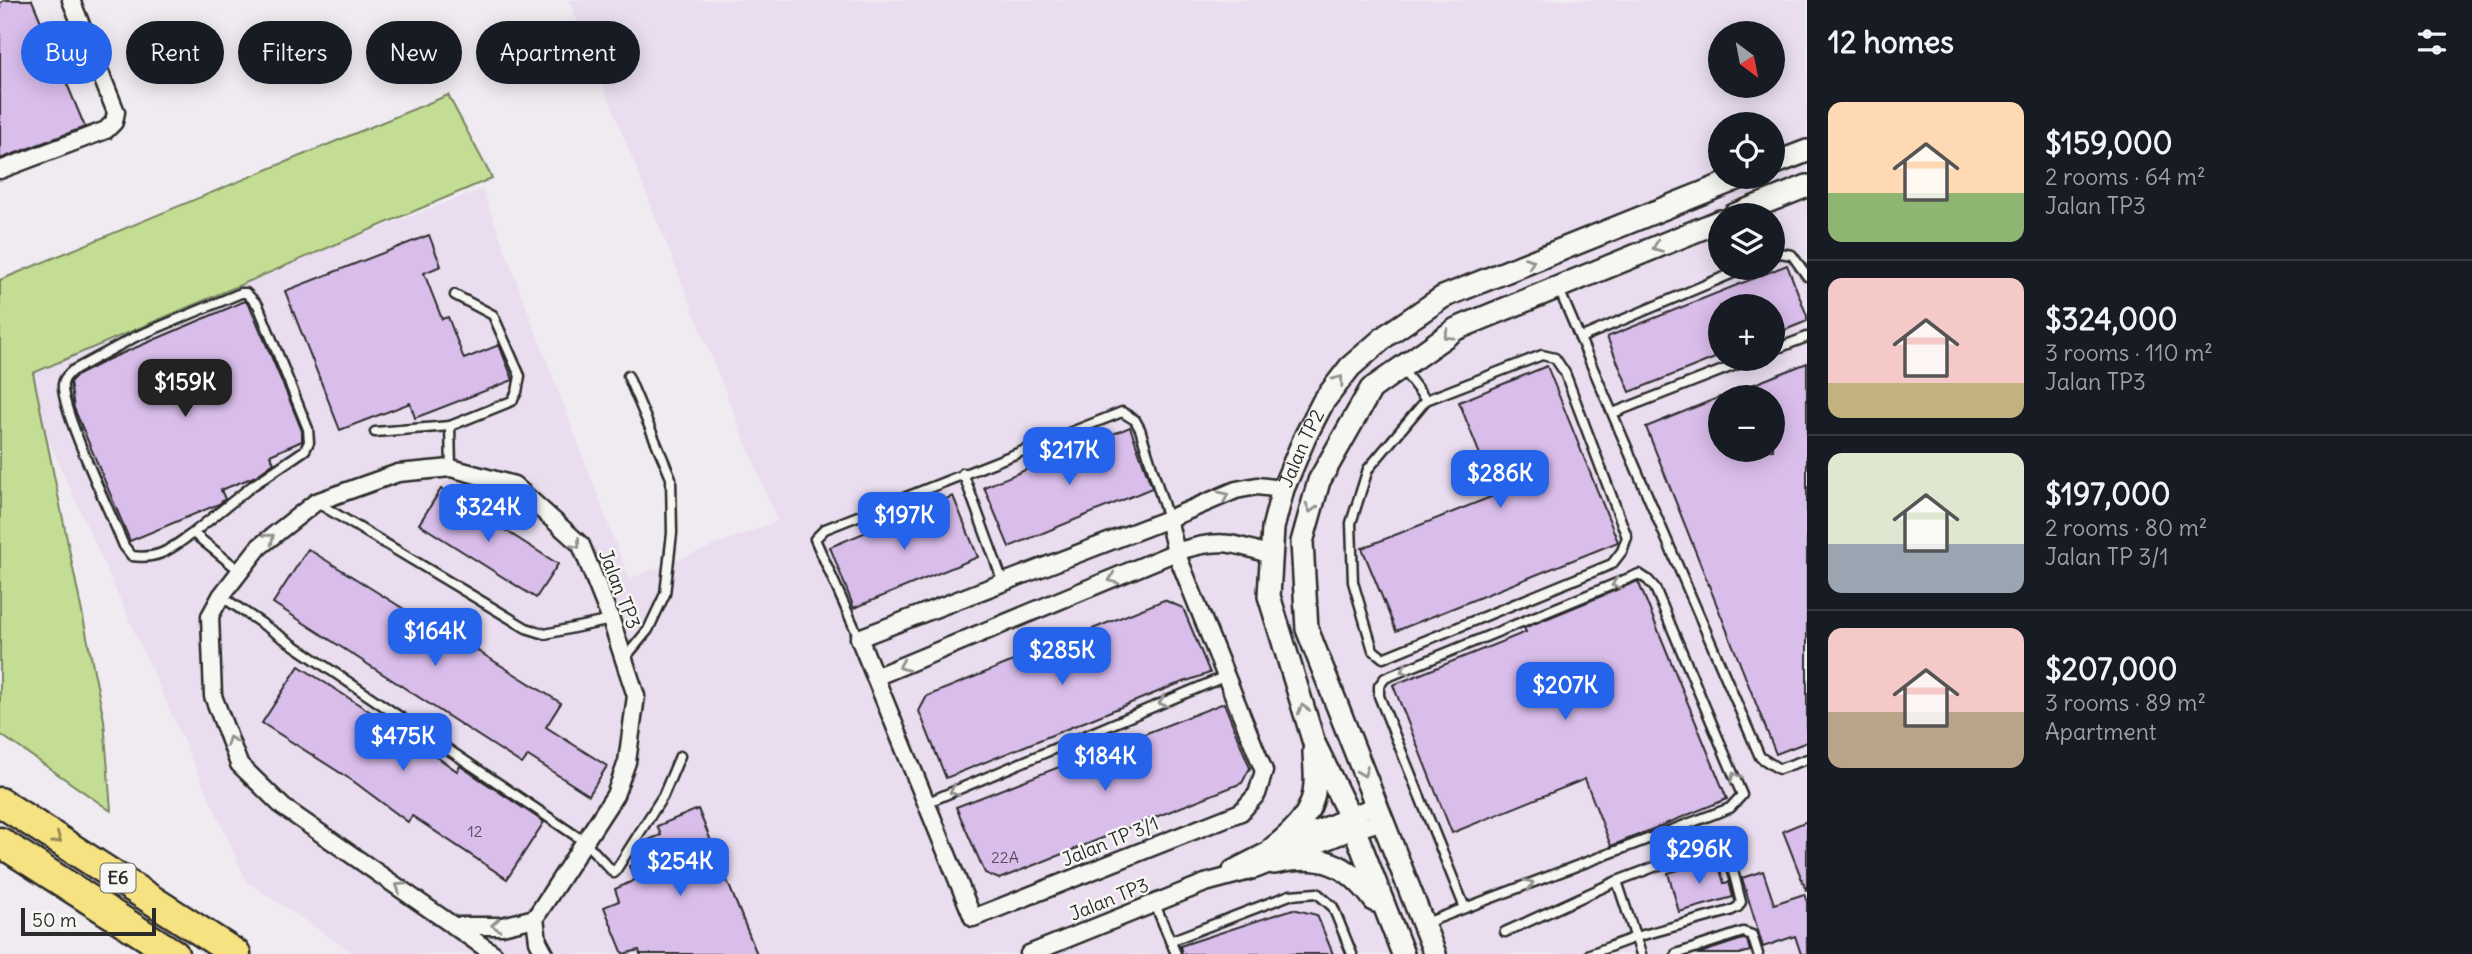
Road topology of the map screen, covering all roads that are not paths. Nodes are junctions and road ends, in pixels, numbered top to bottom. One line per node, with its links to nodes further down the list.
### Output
1 (71, 0): 4 (street)
2 (1807, 151): 3 (street)
3 (1785, 159)
4 (0, 170)
5 (1807, 186): 7 (street)
6 (1712, 189): 26 (street, Jalan TP2, one-way to 6)
7 (1764, 203)
8 (1708, 226): 12 (street, Jalan TP2, one-way to 12)
9 (1785, 254): 10 (lane)
10 (1807, 276)
11 (1717, 280): 15 (lane)
12 (1558, 287): 15 (lane); 17 (street, Jalan TP2, one-way to 17)
13 (455, 295): 22 (lane)
14 (1807, 337): 16 (lane)
15 (1580, 338): 21 (lane)
16 (1785, 345)
17 (1401, 368): 20 (lane); 45 (street, Jalan TP2, one-way to 45)
18 (1720, 371): 21 (lane)
19 (628, 376): 37 (lane)
20 (1426, 400): 20 (lane)
21 (1613, 413): 42 (lane)
22 (450, 426): 23 (lane); 24 (lane)
23 (375, 432)
24 (451, 468): 27 (street, Jalan TP3); 35 (street, Jalan TP3, one-way to 35)
25 (962, 474): 28 (lane); 33 (lane); 36 (lane)
26 (1283, 489): 28 (street, one-way to 26); 31 (street, Jalan TP2)
27 (316, 502): 32 (street, Jalan TP3, one-way to 27); 35 (lane)
28 (1168, 519): 30 (street, Jalan TP 3/1); 33 (street)
29 (193, 533): 29 (lane); 32 (lane)
30 (1176, 552): 31 (street); 38 (street, Jalan TP 3/1); 39 (street, one-way to 39)
31 (1270, 555): 40 (street, Jalan TP2, one-way to 31)
32 (240, 571): 34 (street, Jalan TP3)
33 (1003, 582): 36 (street)
34 (221, 596): 48 (lane); 56 (street, Jalan TP3, one-way to 34)
35 (611, 620): 37 (street, Jalan TP3)
36 (859, 638): 39 (street, Jalan TP 3/1)
37 (624, 659): 48 (street, Jalan TP3)
38 (1226, 676): 44 (lane, one-way to 44); 44 (street, Jalan TP 3/1)
39 (875, 677): 44 (street, Jalan TP 3/1)
40 (1314, 743): 46 (street, Jalan TP2); 49 (street)
41 (680, 755): 48 (lane)
42 (1807, 760)
43 (0, 802): 61 (highway, E6, one-way to 61)
44 (926, 803)
45 (1379, 813): 46 (street, Jalan TP3); 55 (street, Jalan TP2)
46 (1351, 823): 49 (street, Jalan TP3); 54 (street, Jalan TP2)
47 (0, 842): 60 (highway, E6)
48 (585, 842): 53 (street, Jalan TP3)
49 (1274, 855): 51 (street, Jalan TP3); 54 (street)
50 (1616, 881): 57 (lane); 58 (lane); 58 (lane)
51 (1154, 902): 59 (lane); 64 (street, Jalan TP3)
52 (1465, 908): 52 (lane, one-way to 52); 55 (lane)
53 (536, 918): 56 (street, one-way to 56); 63 (street)
54 (1390, 923): 67 (street, Jalan TP2)
55 (1423, 924): 68 (street, Jalan TP2)
56 (456, 926): 62 (street, Jalan TP3)
57 (1505, 932)
58 (1636, 937): 69 (lane); 70 (lane)
59 (1170, 941): 65 (lane); 66 (lane)
60 (174, 954)
61 (236, 954)
62 (494, 954)
63 (545, 954)
64 (1029, 954)
65 (1176, 954)
66 (1352, 954)
67 (1403, 954)
68 (1435, 954)
69 (1590, 954)
70 (1641, 954)
71 (1676, 954): 72 (lane)
72 (1758, 954)

